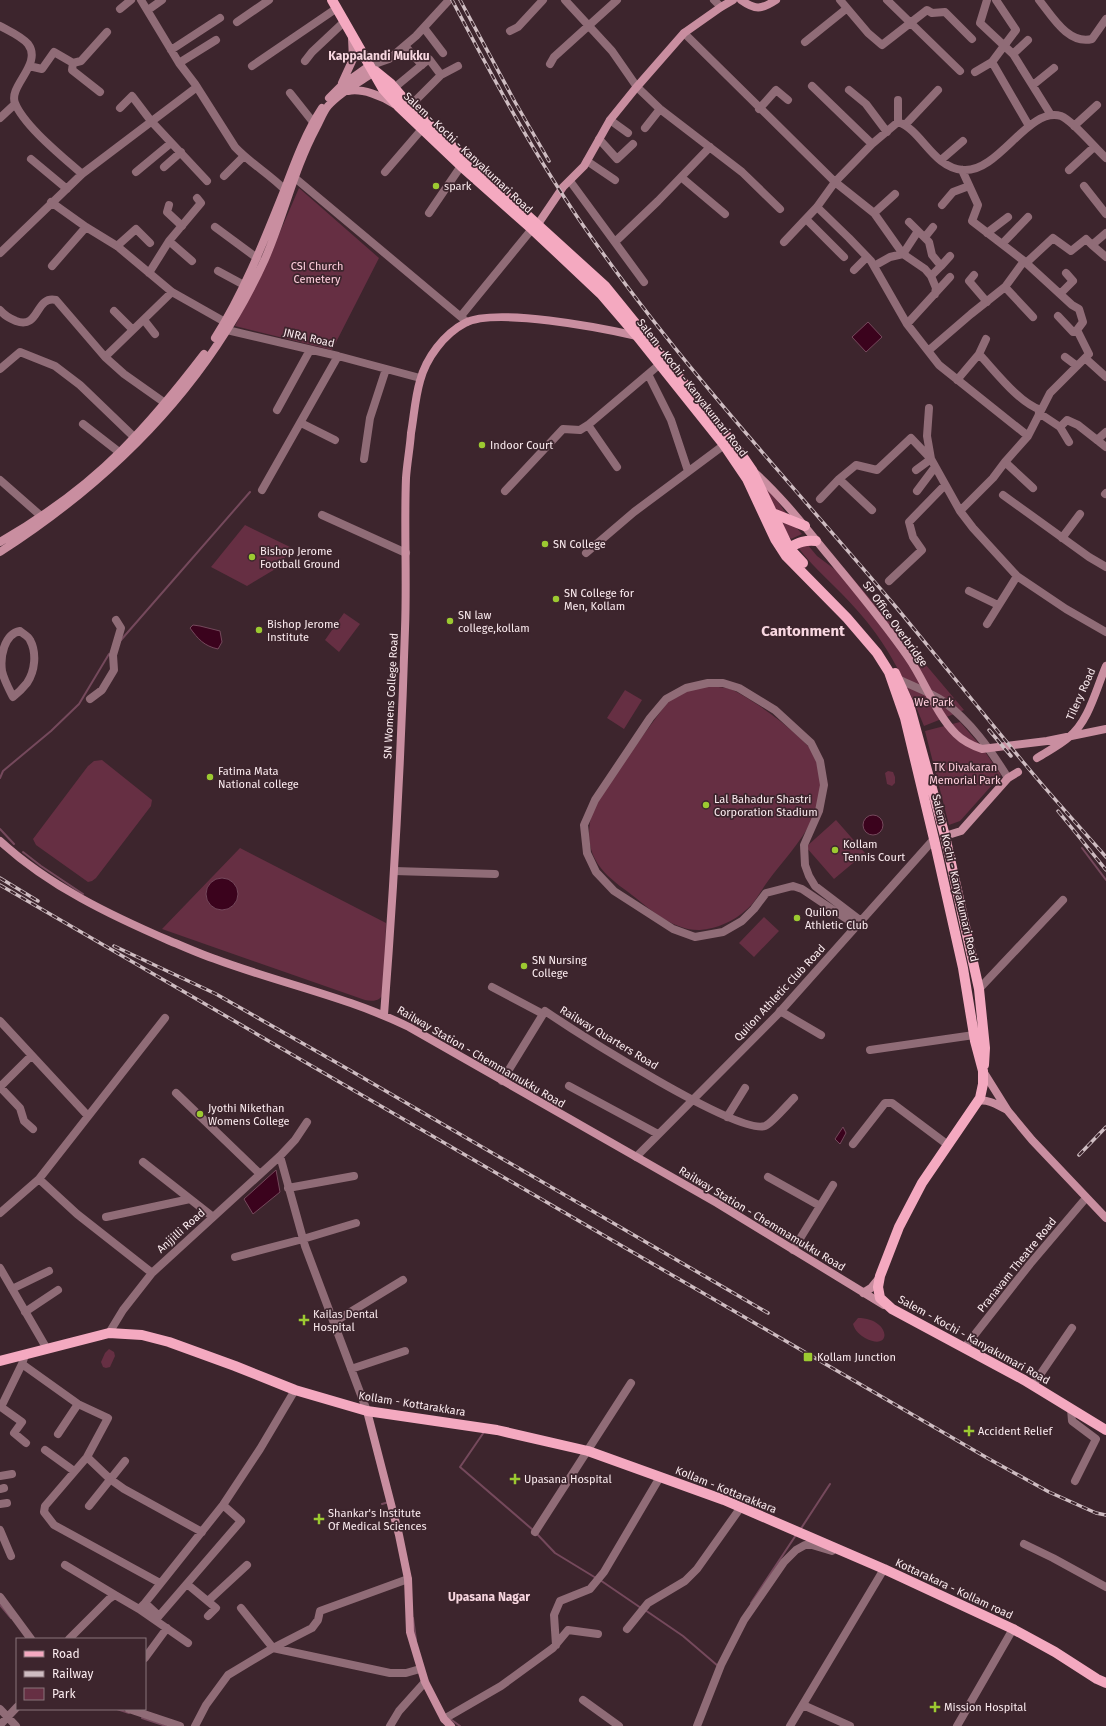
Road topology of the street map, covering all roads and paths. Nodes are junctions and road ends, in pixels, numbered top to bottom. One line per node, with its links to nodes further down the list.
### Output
1 (131, 0): 20 (street)
2 (141, 0): 22 (street)
3 (162, 0): 22 (street)
4 (269, 0): 25 (street)
5 (543, 0): 31 (street)
6 (564, 0): 29 (street)
7 (617, 0): 29 (street)
8 (714, 0): 19 (street)
9 (733, 0): 19 (main road)
10 (741, 0): 11 (main road)
11 (776, 0)
12 (840, 0): 21 (street)
13 (887, 0): 26 (street)
14 (987, 0): 38 (street)
15 (996, 0): 38 (street)
16 (1039, 0): 24 (street)
17 (445, 2): 30 (street)
18 (335, 4): 28 (main road, Salem - Kochi - Kanyakumari Road); 50 (street)
19 (721, 7): 33 (main road)
20 (120, 9)
21 (846, 9): 26 (street); 37 (street)
22 (148, 10): 40 (street)
23 (220, 18): 40 (street)
24 (1106, 19)
25 (237, 22)
26 (910, 22): 35 (street); 54 (street)
27 (0, 26): 49 (street)
28 (348, 26): 43 (street); 53 (main road, Salem - Kochi - Kanyakumari Road); 62 (main road)
29 (589, 26): 47 (street); 60 (street)
30 (424, 28): 39 (street); 41 (street)
31 (510, 31)
32 (107, 32): 45 (street)
33 (684, 33): 60 (main road); 75 (street)
34 (216, 40): 46 (street)
35 (972, 40)
36 (1028, 40): 42 (street)
37 (805, 42)
38 (1004, 45): 42 (street); 44 (street)
39 (405, 46): 48 (street); 53 (street)
40 (171, 50): 46 (street)
41 (444, 53)
42 (1014, 54): 57 (street)
43 (305, 61)
44 (992, 62): 55 (street); 82 (street)
45 (73, 63): 49 (street); 65 (street)
46 (179, 63): 59 (street)
47 (550, 64)
48 (422, 65): 56 (street); 61 (street)
49 (29, 66): 69 (street)
50 (252, 66)
51 (458, 66): 56 (street)
52 (1054, 68): 57 (street)
53 (371, 69): 61 (main road); 62 (main road); 72 (main road, Salem - Kochi - Kanyakumari Road)
54 (960, 71)
55 (975, 72)
56 (441, 75): 71 (street)
57 (1033, 85): 76 (street)
58 (812, 86): 92 (street)
59 (197, 87): 79 (street); 96 (street)
60 (637, 87): 74 (street); 78 (main road)
61 (394, 88): 71 (main road)
62 (344, 89): 72 (main road); 80 (main road); 110 (main road)
63 (849, 90): 87 (street)
64 (938, 90): 81 (street)
65 (100, 92)
66 (290, 93): 80 (street)
67 (788, 100): 75 (street)
68 (898, 100): 81 (street)
69 (15, 104): 77 (street); 107 (street)
70 (1097, 105): 83 (street)
71 (410, 106): 135 (main road)
72 (399, 107): 85 (main road, Salem - Kochi - Kanyakumari Road)
73 (120, 108): 79 (street)
74 (660, 108): 84 (street); 93 (street)
75 (759, 109): 114 (street)
76 (1051, 115): 82 (street); 83 (street)
77 (0, 118)
78 (610, 120): 86 (street); 88 (main road)
79 (152, 121): 90 (street); 107 (street)
80 (313, 122): 118 (main road)
81 (902, 124): 87 (street); 100 (street)
82 (1029, 126): 103 (street)
83 (1074, 126): 94 (street)
84 (645, 128)
85 (422, 129): 101 (main road, Salem - Kochi - Kanyakumari Road); 106 (street)
86 (628, 132)
87 (886, 132): 92 (street)
88 (599, 139): 91 (street); 99 (main road)
89 (963, 141): 100 (street)
90 (172, 143): 95 (street); 105 (street)
91 (632, 144)
92 (872, 144): 114 (street)
93 (710, 147): 109 (street); 125 (street)
94 (1094, 147): 97 (street); 104 (street)
95 (180, 152): 102 (street); 112 (street)
96 (244, 156): 108 (street); 118 (street)
97 (1106, 158)
98 (32, 159): 117 (street)
99 (587, 160): 111 (street); 113 (main road)
100 (941, 160): 103 (street)
101 (461, 166): 126 (street); 135 (main road, Salem - Kochi - Kanyakumari Road)
102 (164, 167)
103 (962, 170): 115 (street)
104 (1069, 170)
105 (136, 172)
106 (385, 172)
107 (82, 174): 117 (street)
108 (224, 176)
109 (681, 177): 128 (street); 143 (street)
110 (295, 178): 179 (street); 182 (main road)
111 (615, 180)
112 (207, 181)
113 (570, 181): 135 (main road); 143 (street)
114 (835, 182): 124 (street); 127 (street)
115 (969, 186): 123 (street); 139 (street)
116 (1084, 186): 129 (street)
117 (67, 189): 121 (street)
118 (284, 189): 155 (main road)
119 (895, 194): 127 (street)
120 (197, 198): 134 (street)
121 (51, 202): 136 (street, JNRA Road); 149 (street)
122 (169, 205): 134 (street)
123 (942, 205)
124 (817, 207): 132 (street); 153 (street)
125 (780, 209)
126 (429, 212)
127 (874, 213): 150 (street)
128 (725, 214)
129 (1106, 214)
130 (1008, 217): 139 (street)
131 (1028, 217): 146 (street)
132 (806, 219): 144 (street); 152 (street)
133 (909, 222): 141 (street)
134 (182, 226): 142 (street)
135 (535, 226): 179 (street); 184 (main road, Salem - Kochi - Kanyakumari Road)
136 (86, 227): 148 (street, JNRA Road); 158 (street)
137 (215, 227): 155 (street)
138 (933, 228): 141 (street)
139 (987, 233): 146 (street)
140 (1106, 233): 147 (street)
141 (921, 234): 150 (street); 160 (street)
142 (169, 241): 156 (street); 163 (street)
143 (616, 242): 168 (street)
144 (784, 242)
145 (150, 243): 148 (street)
146 (1002, 244): 157 (street)
147 (1092, 245): 154 (street); 157 (street)
148 (117, 246): 163 (street, JNRA Road)
149 (0, 253)
150 (903, 254): 159 (street); 166 (street)
151 (950, 256): 160 (street)
152 (844, 257)
153 (867, 257): 159 (street); 161 (street)
154 (1106, 257)
155 (257, 258): 169 (main road)
156 (192, 261)
157 (1025, 262): 170 (street); 173 (street)
158 (52, 266)
159 (874, 266): 181 (street)
160 (941, 266): 166 (street)
161 (854, 270)
162 (218, 271): 169 (street)
163 (150, 273): 171 (street, JNRA Road)
164 (1066, 273): 173 (street)
165 (974, 275): 174 (street)
166 (931, 276): 172 (street)
167 (950, 277): 172 (street)
168 (644, 282)
169 (244, 285): 182 (main road)
170 (1005, 287): 174 (street); 178 (street)
171 (172, 292): 180 (street); 182 (street, JNRA Road)
172 (935, 294): 181 (street)
173 (1060, 294): 185 (street)
174 (987, 302): 189 (street)
175 (0, 310): 192 (street)
176 (114, 311): 183 (street)
177 (1058, 316): 185 (street)
178 (1033, 317)
179 (464, 319): 184 (main road); 201 (main road, SN Womens College Road)
180 (144, 320): 183 (street); 186 (street)
181 (907, 324): 189 (street)
182 (226, 326): 188 (street, JNRA Road); 203 (main road); 249 (main road)
183 (132, 329): 192 (street)
184 (639, 332): 195 (main road, Salem - Kochi - Kanyakumari Road); 225 (main road)
185 (1078, 332): 194 (street)
186 (155, 334)
187 (986, 339): 190 (street)
188 (310, 350): 191 (street, JNRA Road); 205 (street)
189 (928, 352): 202 (street)
190 (979, 354): 202 (street); 206 (street)
191 (338, 356): 198 (street, JNRA Road); 207 (street)
192 (105, 357): 203 (street)
193 (1065, 357): 196 (street)
194 (1085, 358): 196 (street); 200 (street)
195 (660, 364): 199 (street); 217 (main road, Salem - Kochi - Kanyakumari Road)
196 (1077, 366): 206 (street)
197 (0, 369): 213 (street)
198 (386, 369): 201 (street, JNRA Road); 220 (street)
199 (648, 374): 209 (street); 227 (street)
200 (1106, 377)
201 (420, 378): 250 (main road, SN Womens College Road)
202 (957, 380): 212 (street)
203 (164, 403): 213 (main road)
204 (929, 408): 221 (street)
205 (277, 410)
206 (1040, 412): 210 (street); 212 (street)
207 (301, 423): 214 (street); 232 (street)
208 (83, 424): 219 (street)
209 (588, 425): 223 (street); 233 (street)
210 (1060, 427): 215 (street); 216 (street)
211 (1106, 432): 215 (street)
212 (1028, 436): 222 (street)
213 (134, 437): 219 (main road)
214 (335, 440)
215 (1097, 440): 218 (street)
216 (1069, 442)
217 (724, 445): 227 (street); 237 (main road, Salem - Kochi - Kanyakumari Road)
218 (1106, 448)
219 (120, 452): 243 (main road)
220 (364, 459)
221 (931, 459): 224 (street); 226 (street); 228 (street)
222 (1005, 462): 231 (street); 239 (street)
223 (617, 467)
224 (935, 467): 230 (street); 234 (street)
225 (752, 470): 240 (main road); 244 (main road, SP Office Overbridge)
226 (916, 470)
227 (688, 471): 251 (street)
228 (840, 479): 236 (street); 238 (street)
229 (0, 480): 243 (street)
230 (945, 485): 239 (street); 254 (street)
231 (1033, 488)
232 (262, 490)
233 (505, 491)
234 (917, 491)
235 (1003, 495): 245 (street)
236 (820, 499)
237 (761, 508): 240 (main road); 269 (main road, Salem - Kochi - Kanyakumari Road)
238 (872, 510)
239 (960, 511): 253 (street)
240 (771, 512): 244 (main road); 248 (main road)
241 (1080, 514): 245 (street)
242 (322, 515): 250 (street)
243 (41, 516): 247 (main road)
244 (805, 526): 246 (main road, SP Office Overbridge)
245 (1062, 538): 252 (street)
246 (816, 541): 248 (main road); 264 (main road, SP Office Overbridge)
247 (0, 542)
248 (789, 548): 261 (main road)
249 (0, 552)
250 (406, 553): 271 (main road, SN Womens College Road)
251 (586, 553)
252 (1106, 567)
253 (1017, 576): 256 (street); 259 (street)
254 (889, 581)
255 (969, 591): 256 (street)
256 (998, 605): 258 (street)
257 (116, 620): 263 (street)
258 (987, 624)
259 (1106, 632)
260 (1106, 666): 265 (main road, Tilery Road)
261 (898, 680): 267 (street); 268 (main road)
262 (13, 697): 262 (street)
263 (90, 699)
264 (1106, 729)
265 (1038, 758)
266 (1018, 772): 267 (main road)
267 (1008, 778): 268 (main road)
268 (945, 836): 276 (main road)
269 (934, 839): 274 (street, Quilon Athletic Club Road); 283 (main road, Salem - Kochi - Kanyakumari Road)
270 (0, 842): 279 (main road, Railway Station - Chemmamukku Road)
271 (394, 871): 272 (street); 279 (main road, SN Womens College Road)
272 (494, 874)
273 (1063, 900): 276 (street)
274 (859, 923): 274 (street); 277 (street, Quilon Athletic Club Road)
275 (492, 987): 278 (street)
276 (979, 989): 286 (main road)
277 (780, 1011): 282 (street); 293 (street, Quilon Athletic Club Road)
278 (543, 1014): 287 (street, Railway Quarters Road); 293 (street, Railway Quarters Road)
279 (384, 1015): 287 (main road, Railway Station - Chemmamukku Road)
280 (165, 1018): 296 (street)
281 (0, 1021): 285 (street)
282 (821, 1035)
283 (974, 1036): 284 (street); 286 (main road, Salem - Kochi - Kanyakumari Road)
284 (870, 1050)
285 (31, 1056): 289 (street); 296 (street)
286 (984, 1071): 294 (main road, Salem - Kochi - Kanyakumari Road); 295 (main road)
287 (502, 1081): 304 (main road, Railway Station - Chemmamukku Road)
288 (569, 1086): 300 (street)
289 (0, 1087): 299 (street)
290 (745, 1088): 297 (street)
291 (176, 1093): 306 (street)
292 (794, 1098): 297 (street, Railway Quarters Road)
293 (691, 1100): 297 (street, Railway Quarters Road); 300 (street, Quilon Athletic Club Road)
294 (978, 1101): 295 (main road); 302 (main road, Salem - Kochi - Kanyakumari Road)
295 (1008, 1111): 312 (main road)
296 (88, 1116): 309 (street)
297 (727, 1117)
298 (307, 1122): 303 (street, Anjjilli Road)
299 (33, 1129)
300 (658, 1134): 304 (street, Quilon Athletic Club Road)
301 (853, 1144): 302 (street)
302 (948, 1145): 326 (main road, Salem - Kochi - Kanyakumari Road)
303 (280, 1156): 306 (street, Anjjilli Road); 311 (street)
304 (636, 1157): 321 (main road, Railway Station - Chemmamukku Road)
305 (144, 1162): 313 (street)
306 (260, 1174): 317 (street, Anjjilli Road)
307 (354, 1176): 311 (street)
308 (768, 1177): 314 (street)
309 (39, 1179): 315 (street); 325 (street)
310 (834, 1185): 314 (street)
311 (288, 1188): 320 (street)
312 (1086, 1198): 318 (main road); 336 (street, Pranavam Theatre Road)
313 (190, 1199): 316 (street); 317 (street)
314 (820, 1206): 321 (street)
315 (0, 1213)
316 (106, 1216)
317 (213, 1217): 325 (street, Anjjilli Road)
318 (1106, 1218)
319 (356, 1223): 320 (street)
320 (303, 1239): 322 (street); 333 (street)
321 (793, 1250): 330 (main road, Railway Station - Chemmamukku Road)
322 (235, 1257)
323 (0, 1268): 328 (street)
324 (49, 1271): 328 (street)
325 (152, 1273): 335 (street, Anjjilli Road)
326 (880, 1276): 330 (main road); 331 (main road, Salem - Kochi - Kanyakumari Road)
327 (403, 1280): 333 (street)
328 (12, 1289): 332 (street)
329 (58, 1290): 332 (street)
330 (862, 1293): 331 (main road, Railway Station - Chemmamukku Road)
331 (892, 1309): 336 (main road, Salem - Kochi - Kanyakumari Road)
332 (25, 1312): 337 (street)
333 (334, 1322): 341 (street)
334 (1072, 1328): 343 (street)
335 (109, 1333): 337 (main road, Kollam - Kottarakkara); 344 (main road, Kollam - Kottarakkara)
336 (965, 1347): 343 (main road, Salem - Kochi - Kanyakumari Road)
337 (46, 1349): 339 (main road, Kollam - Kottarakkara)
338 (405, 1351): 341 (street)
339 (24, 1359): 340 (main road, Kollam - Kottarakkara); 345 (street); 350 (street)
340 (0, 1362)
341 (351, 1369): 347 (street)
342 (631, 1383): 352 (street)
343 (1033, 1385): 346 (main road, Salem - Kochi - Kanyakumari Road)
344 (295, 1390): 347 (main road, Kollam - Kottarakkara); 361 (street)
345 (78, 1404): 349 (street); 353 (street)
346 (1071, 1409): 348 (main road, Salem - Kochi - Kanyakumari Road); 360 (street)
347 (367, 1411): 352 (main road, Kollam - Kottarakkara); 374 (main road)
348 (1106, 1430)
349 (58, 1434)
350 (26, 1443)
351 (45, 1450): 355 (street)
352 (588, 1451): 358 (main road, Kollam - Kottarakkara); 366 (street)
353 (87, 1457): 355 (street); 359 (street)
354 (125, 1460): 359 (street)
355 (74, 1471): 375 (street)
356 (12, 1474): 357 (street)
357 (0, 1476)
358 (660, 1477): 363 (main road, Kollam - Kottarakkara); 392 (street)
359 (110, 1479): 362 (street); 365 (street)
360 (1075, 1481)
361 (224, 1505): 365 (street); 376 (street)
362 (89, 1506)
363 (741, 1507): 367 (main road, Kollam - Kottarakkara); 386 (street)
364 (0, 1530): 370 (street)
365 (202, 1532): 375 (street)
366 (535, 1532)
367 (798, 1532): 369 (main road, Kottarakara - Kollam road)
368 (1024, 1544): 377 (street)
369 (839, 1550): 373 (main road, Kottarakara - Kollam road); 414 (street)
370 (11, 1556)
371 (65, 1565): 378 (street)
372 (247, 1565): 380 (street)
373 (884, 1569): 387 (main road, Kottarakara - Kollam road); 400 (street)
374 (408, 1579): 393 (street); 395 (main road)
375 (160, 1583): 381 (street)
376 (187, 1584): 380 (street); 381 (street)
377 (1106, 1587)
378 (115, 1595): 383 (street); 390 (street)
379 (0, 1597): 389 (street)
380 (208, 1601): 384 (street)
381 (145, 1603): 383 (street)
382 (241, 1608): 393 (street)
383 (139, 1609): 385 (street)
384 (208, 1616)
385 (167, 1628): 391 (street); 394 (street)
386 (626, 1629)
387 (1013, 1629): 396 (main road, Kottarakara - Kollam road); 417 (street)
388 (598, 1634): 392 (street)
389 (29, 1638)
390 (70, 1638)
391 (188, 1643)
392 (556, 1645): 405 (street)
393 (273, 1648): 395 (street); 410 (street)
394 (146, 1657)
395 (420, 1669): 397 (main road)
396 (1101, 1681): 398 (main road, Kottarakara - Kollam road)
397 (424, 1682): 405 (main road); 411 (street)
398 (1106, 1689)
399 (583, 1700): 413 (street)
400 (803, 1705): 415 (street); 416 (street)
401 (16, 1708): 404 (street)
402 (0, 1709): 404 (street)
403 (132, 1710): 406 (street)
404 (7, 1716): 407 (street); 408 (street)
405 (444, 1719): 412 (main road)
406 (166, 1723): 409 (street)
407 (0, 1725)
408 (16, 1726)
409 (180, 1726)
410 (195, 1726)
411 (390, 1726)
412 (451, 1726)
413 (619, 1726)
414 (697, 1726)
415 (790, 1726)
416 (850, 1726)
417 (957, 1726)

